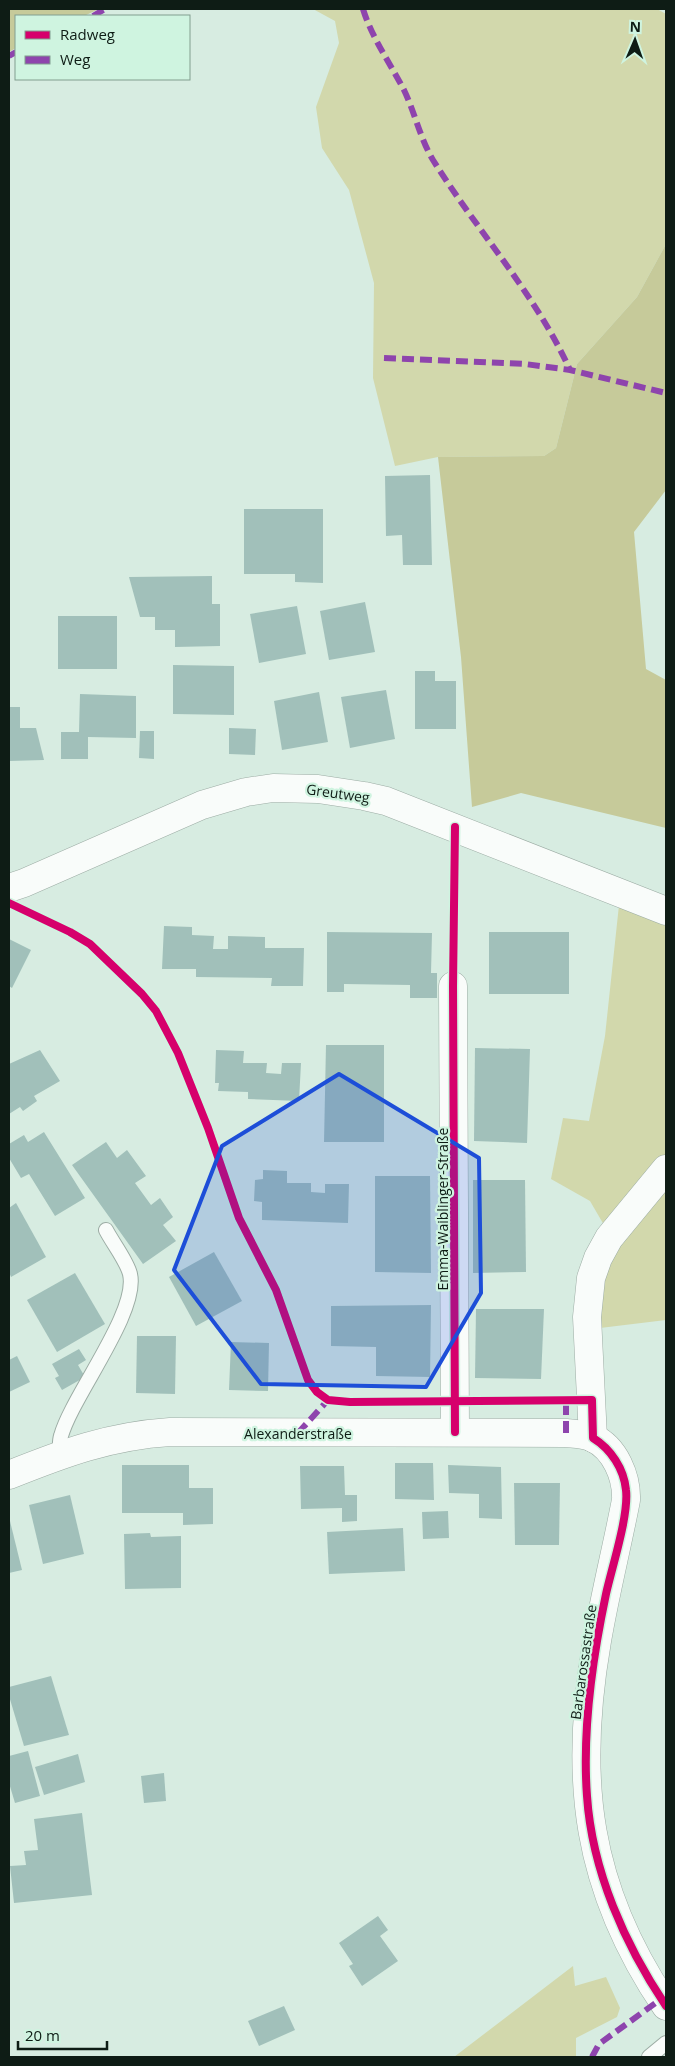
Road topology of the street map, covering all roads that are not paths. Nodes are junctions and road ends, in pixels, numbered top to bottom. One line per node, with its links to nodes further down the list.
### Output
1 (9, 888): 2 (street, Greutweg)
2 (666, 911)
3 (453, 986): 6 (street, Emma-Waiblinger-Straße)
4 (666, 1169): 7 (street)
5 (106, 1230): 8 (lane)
6 (455, 1432): 7 (street, Alexanderstraße); 8 (street, Alexanderstraße)
7 (593, 1438): 10 (street, Barbarossastraße)
8 (60, 1455): 9 (street, Alexanderstraße)
9 (9, 1475)
10 (666, 2006)
11 (666, 2042): 12 (lane)
12 (649, 2057)

